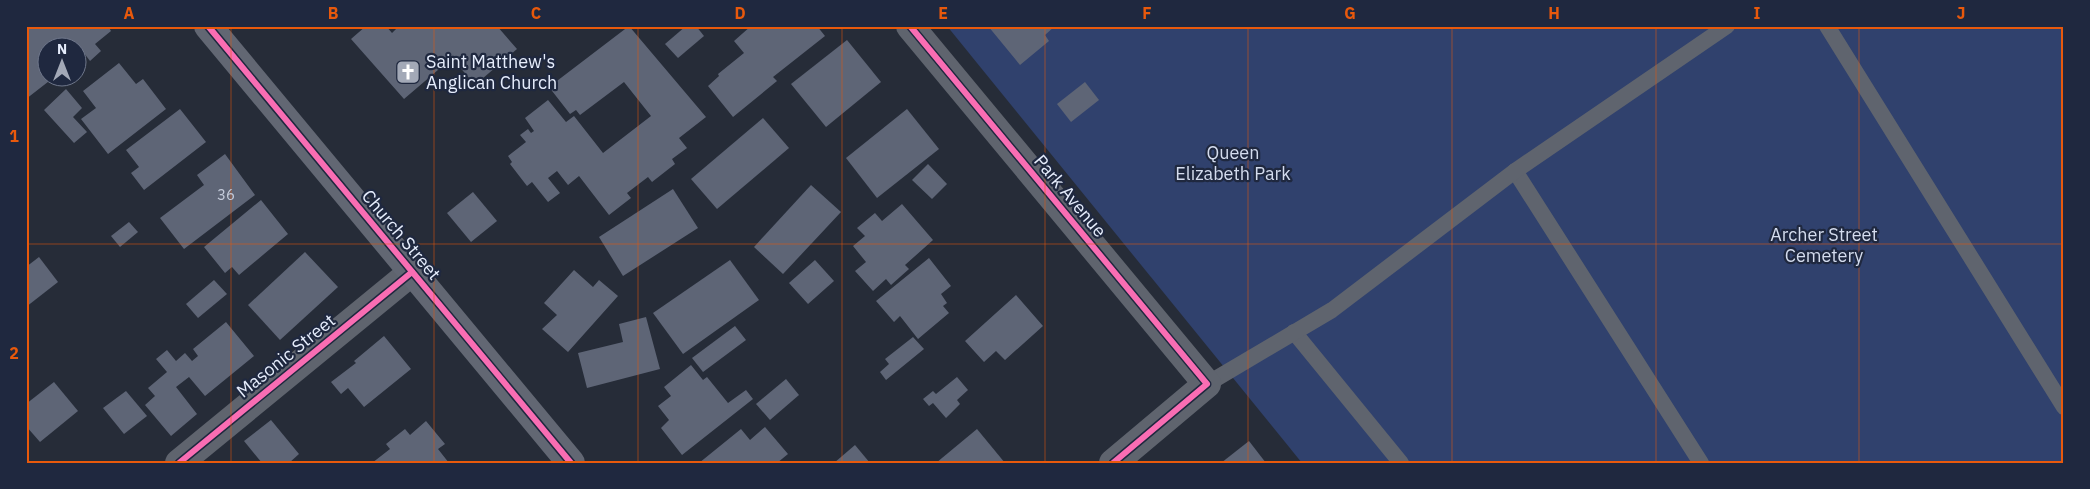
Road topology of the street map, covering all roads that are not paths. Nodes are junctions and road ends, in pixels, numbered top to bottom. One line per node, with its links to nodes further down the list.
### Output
1 (208, 26): 6 (street, Church Street)
2 (910, 26): 8 (street, Park Avenue)
3 (1727, 26): 5 (lane)
4 (1827, 26): 9 (lane)
5 (1515, 172): 7 (lane); 14 (lane)
6 (412, 272): 10 (street, Masonic Street); 11 (street, Church Street)
7 (1294, 332): 8 (lane); 13 (lane)
8 (1206, 384): 12 (street)
9 (2064, 407)
10 (179, 463)
11 (571, 463)
12 (1113, 463)
13 (1400, 463)
14 (1701, 463)

